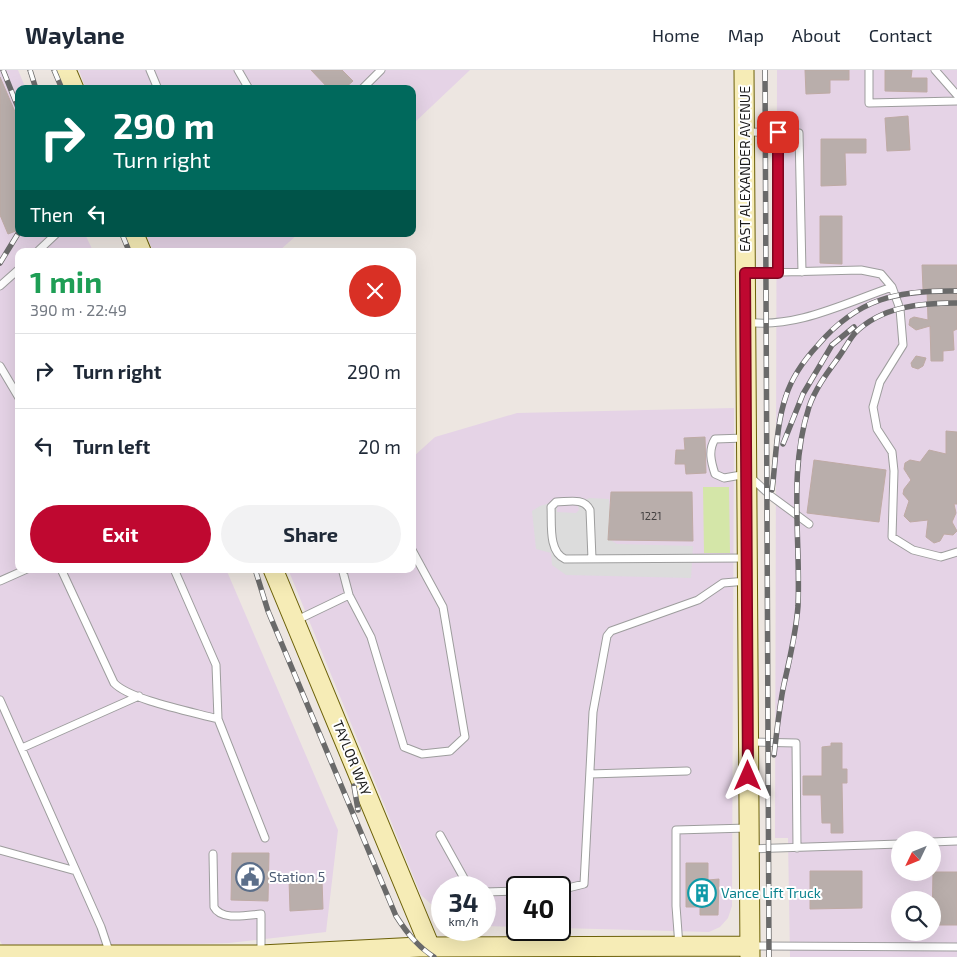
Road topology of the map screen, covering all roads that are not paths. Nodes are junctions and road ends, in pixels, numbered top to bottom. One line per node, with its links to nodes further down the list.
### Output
1 (66, 70): 8 (street)
2 (150, 70): 9 (lane)
3 (238, 70): 10 (lane)
4 (381, 70): 11 (lane)
5 (744, 70): 14 (street, EAST ALEXANDER AVENUE)
6 (869, 70): 13 (lane)
7 (935, 70): 12 (lane)
8 (72, 85)
9 (156, 85)
10 (247, 85)
11 (366, 85)
12 (957, 95)
13 (957, 101)
14 (745, 132): 15 (lane); 20 (street, EAST ALEXANDER AVENUE)
15 (778, 132): 19 (lane); 21 (lane)
16 (53, 237): 17 (lane)
17 (41, 248)
18 (15, 272): 22 (lane)
19 (802, 272): 21 (lane); 23 (lane)
20 (745, 273): 21 (lane); 24 (street, EAST ALEXANDER AVENUE)
21 (778, 273)
22 (1, 283)
23 (892, 287): 24 (lane); 30 (lane)
24 (746, 322): 27 (street, EAST ALEXANDER AVENUE)
25 (0, 366): 26 (lane)
26 (15, 391)
27 (746, 438): 28 (street, EAST ALEXANDER AVENUE); 28 (lane)
28 (747, 474): 29 (lane); 33 (street, EAST ALEXANDER AVENUE)
29 (810, 524)
30 (957, 552)
31 (416, 557): 41 (lane)
32 (592, 558): 32 (lane); 33 (lane)
33 (747, 558): 40 (street, EAST ALEXANDER AVENUE)
34 (17, 573): 39 (lane)
35 (63, 573): 43 (lane)
36 (176, 573): 45 (lane)
37 (275, 573): 42 (street, TAYLOR WAY)
38 (343, 573): 41 (lane)
39 (0, 581)
40 (748, 581): 46 (street, EAST ALEXANDER AVENUE); 49 (lane)
41 (348, 596): 42 (lane)
42 (295, 621): 64 (street, TAYLOR WAY)
43 (139, 696): 45 (lane); 47 (lane)
44 (0, 700): 47 (lane)
45 (218, 718): 52 (lane)
46 (748, 742): 50 (street, EAST ALEXANDER AVENUE); 56 (lane)
47 (22, 748): 60 (lane)
48 (687, 771): 49 (lane)
49 (590, 774): 62 (lane)
50 (748, 828): 58 (street, EAST ALEXANDER AVENUE); 63 (lane)
51 (440, 835): 61 (lane)
52 (265, 838)
53 (957, 841): 54 (lane)
54 (941, 842)
55 (891, 844): 56 (lane)
56 (796, 848): 58 (lane)
57 (0, 850): 60 (lane)
58 (749, 850): 66 (street, EAST ALEXANDER AVENUE)
59 (213, 854): 68 (lane)
60 (76, 871): 69 (lane)
61 (463, 876)
62 (571, 887)
63 (680, 946): 64 (street); 66 (street)
64 (430, 947): 68 (street)
65 (957, 947): 66 (lane)
66 (750, 951)
67 (0, 955): 69 (street)
68 (261, 955): 69 (street)
69 (111, 956)

